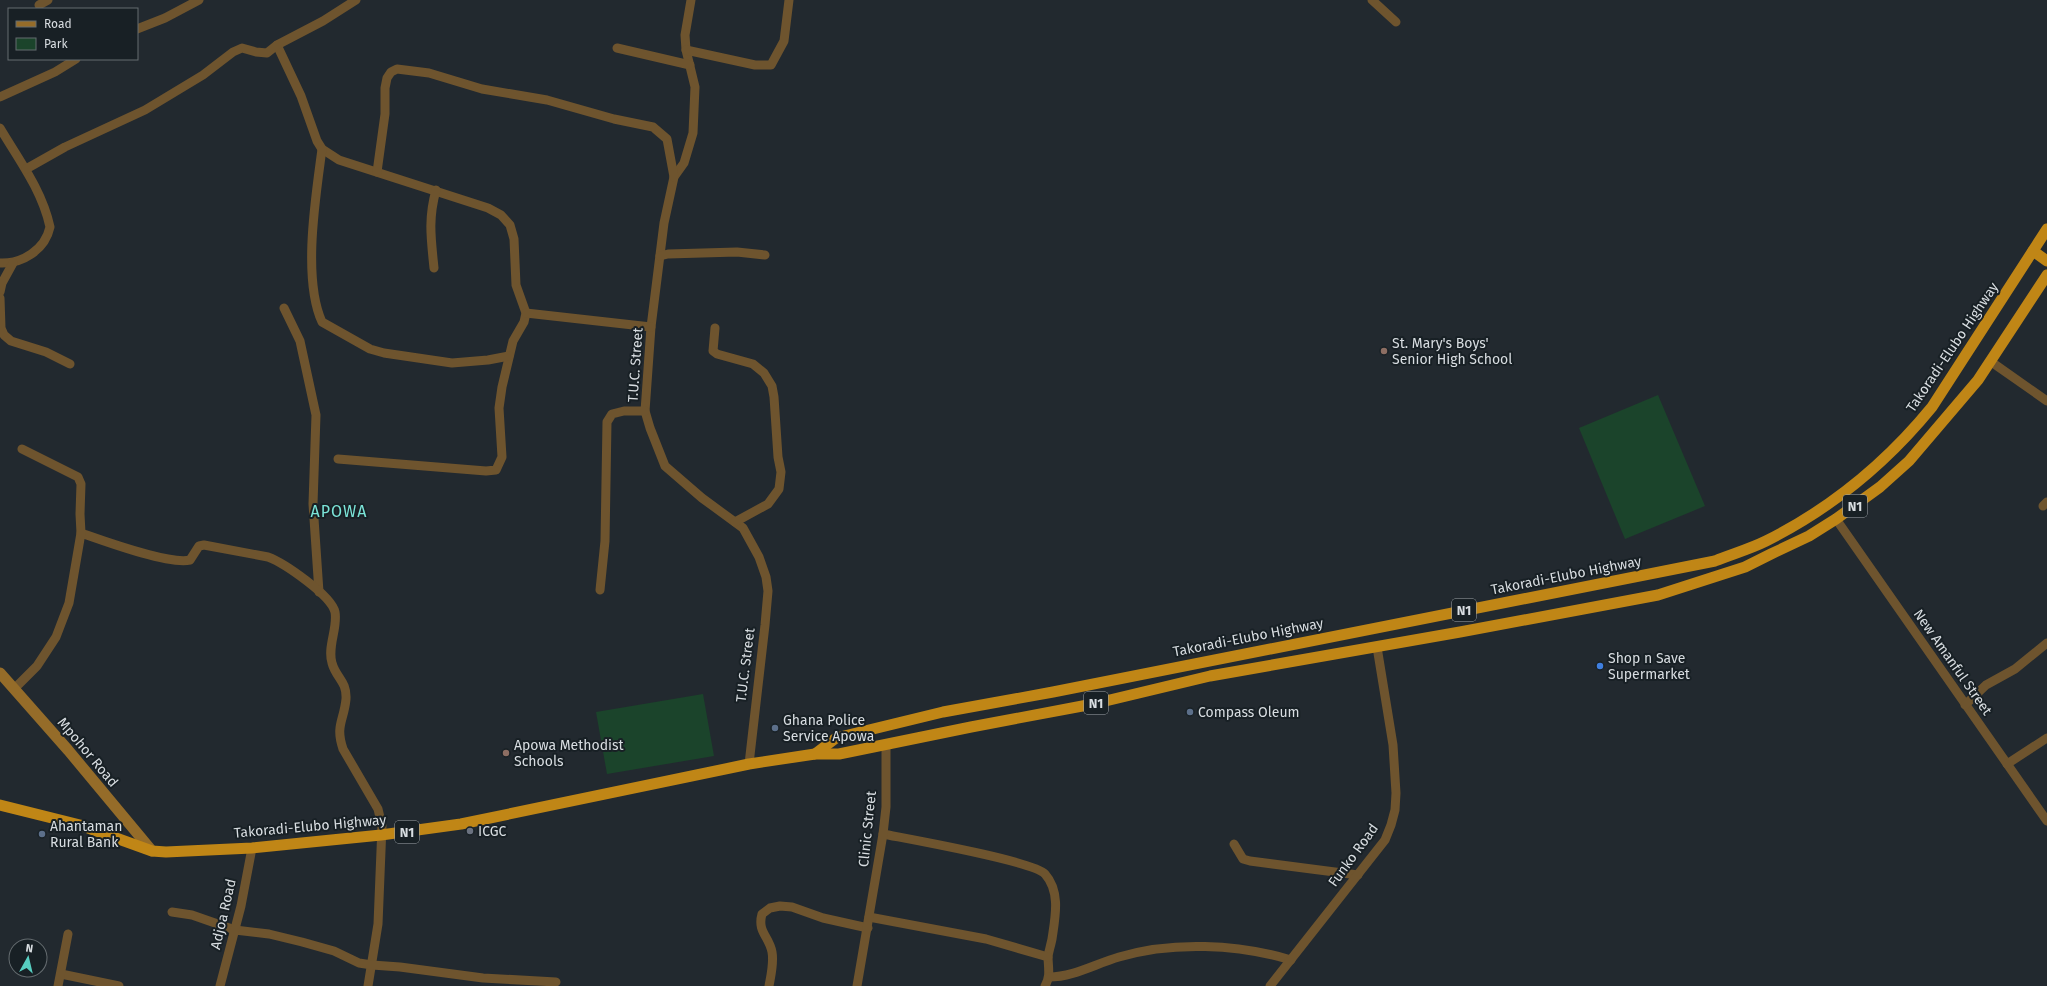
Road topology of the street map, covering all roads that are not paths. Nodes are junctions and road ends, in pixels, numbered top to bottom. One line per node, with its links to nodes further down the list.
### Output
1 (48, 0): 7 (street)
2 (199, 0): 9 (street)
3 (356, 0): 10 (street)
4 (691, 0): 12 (street, T.U.C. Street)
5 (790, 0): 12 (street)
6 (1372, 0): 8 (street)
7 (39, 5)
8 (1396, 22)
9 (138, 29)
10 (277, 45): 17 (street); 18 (street)
11 (617, 48): 14 (street)
12 (686, 50): 14 (street, T.U.C. Street)
13 (74, 60): 15 (street)
14 (690, 65): 20 (street, T.U.C. Street)
15 (0, 97)
16 (0, 128): 18 (street)
17 (322, 149): 19 (street); 37 (street)
18 (26, 169): 28 (street)
19 (377, 172): 20 (street); 21 (street)
20 (674, 177): 25 (street, T.U.C. Street)
21 (436, 190): 29 (street); 34 (street)
22 (2047, 229): 23 (highway, Takoradi-Elubo Highway / N1)
23 (2034, 251): 26 (highway); 56 (highway, Takoradi-Elubo Highway / N1)
24 (765, 255): 25 (street)
25 (660, 256): 35 (street, T.U.C. Street)
26 (2047, 261)
27 (0, 263): 28 (street)
28 (13, 263): 31 (street)
29 (434, 268)
30 (2047, 275): 38 (highway, Takoradi-Elubo Highway / N1)
31 (0, 292)
32 (0, 298): 39 (street)
33 (284, 308): 48 (street)
34 (526, 314): 35 (street); 37 (street)
35 (651, 327): 41 (street, T.U.C. Street)
36 (715, 328): 45 (street)
37 (509, 356): 43 (street)
38 (1990, 360): 40 (street); 44 (highway, Takoradi-Elubo Highway / N1)
39 (70, 364)
40 (2047, 401)
41 (645, 411): 45 (street, T.U.C. Street); 47 (street)
42 (22, 449): 46 (street)
43 (338, 459)
44 (1836, 519): 50 (highway, Takoradi-Elubo Highway / N1); 53 (street, New Amanful Street)
45 (735, 522): 57 (street, T.U.C. Street)
46 (81, 533): 48 (street); 52 (street)
47 (600, 590)
48 (319, 592): 62 (street)
49 (2047, 643): 53 (street)
50 (1377, 647): 55 (highway, Takoradi-Elubo Highway / N1); 66 (street, Funko Road)
51 (0, 673): 52 (main road, Mpohor Road)
52 (14, 689): 65 (main road, Mpohor Road)
53 (1965, 705): 58 (street, New Amanful Street)
54 (2047, 738): 58 (street)
55 (886, 744): 56 (highway, Takoradi-Elubo Highway / N1); 61 (street, Clinic Street)
56 (815, 754): 57 (highway, Takoradi-Elubo Highway / N1)
57 (749, 764): 62 (highway, Takoradi-Elubo Highway / N1)
58 (2007, 764): 60 (street, New Amanful Street)
59 (0, 806): 65 (highway, Takoradi-Elubo Highway / N1)
60 (2047, 821)
61 (883, 834): 68 (street, Clinic Street); 72 (street)
62 (381, 835): 64 (highway, Takoradi-Elubo Highway / N1); 74 (street)
63 (1234, 844): 66 (street)
64 (252, 848): 65 (highway, Takoradi-Elubo Highway / N1); 70 (street, Adjoa Road)
65 (152, 851)
66 (1358, 875): 73 (street, Funko Road)
67 (172, 912): 70 (street)
68 (870, 917): 69 (street, Clinic Street); 72 (street)
69 (868, 928): 82 (street); 83 (street, Clinic Street)
70 (235, 930): 74 (street); 80 (street, Adjoa Road)
71 (68, 934): 75 (street)
72 (1048, 956): 76 (street)
73 (1291, 960): 76 (street); 85 (street, Funko Road)
74 (372, 965): 77 (street); 81 (street)
75 (61, 974): 78 (street); 79 (street)
76 (1049, 977): 84 (street)
77 (556, 982)
78 (58, 986)
79 (119, 986)
80 (220, 986)
81 (368, 986)
82 (769, 986)
83 (856, 986)
84 (1045, 986)
85 (1270, 986)

